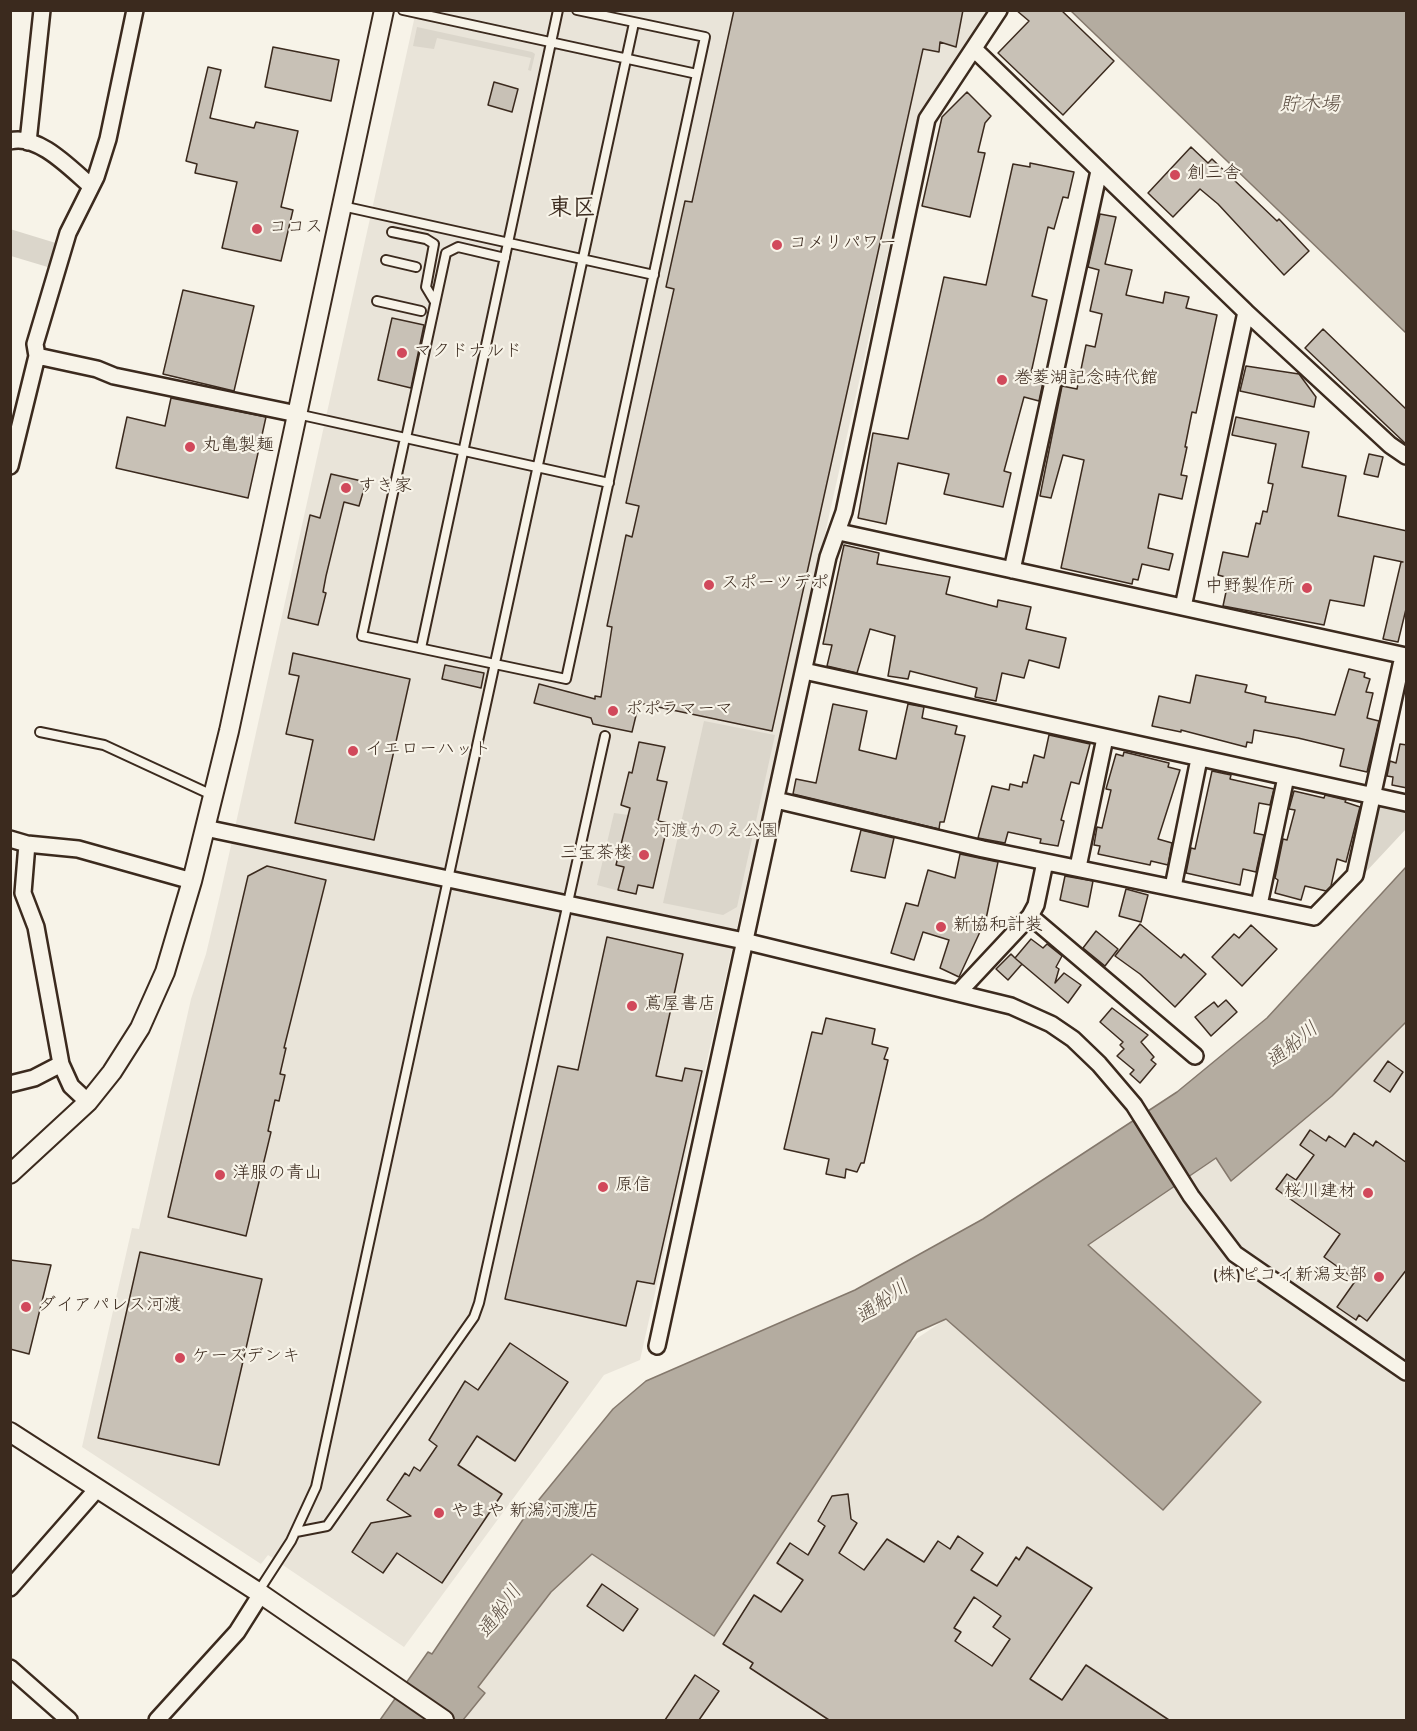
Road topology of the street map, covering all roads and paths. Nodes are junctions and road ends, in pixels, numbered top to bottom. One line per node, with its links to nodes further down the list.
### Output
1 (42, 10): 14 (street)
2 (135, 10): 16 (street)
3 (384, 10): 17 (street)
4 (403, 10): 9 (lane)
5 (558, 10): 9 (lane)
6 (999, 10): 10 (street)
7 (579, 11): 8 (lane)
8 (634, 23): 11 (lane); 12 (lane)
9 (550, 43): 11 (lane); 19 (lane)
10 (974, 49): 15 (street); 38 (street)
11 (626, 60): 12 (lane); 21 (lane)
12 (698, 74): 24 (lane)
13 (10, 141): 14 (street)
14 (28, 142): 16 (street)
15 (1099, 171): 28 (street); 39 (street)
16 (92, 186): 29 (street)
17 (342, 206): 19 (lane); 30 (street)
18 (392, 232): 26 (lane)
19 (508, 243): 20 (lane); 21 (lane)
20 (505, 258): 26 (lane); 33 (lane)
21 (583, 259): 24 (lane); 36 (lane)
22 (386, 260): 23 (lane)
23 (416, 267)
24 (654, 274): 37 (lane)
25 (377, 301): 27 (lane)
26 (435, 302): 32 (lane)
27 (421, 311)
28 (1246, 312): 34 (street); 40 (street)
29 (37, 356): 30 (street); 31 (street)
30 (297, 414): 32 (lane); 50 (street)
31 (15, 419): 35 (street)
32 (405, 438): 33 (lane); 41 (lane)
33 (464, 451): 36 (lane); 41 (lane)
34 (1407, 456)
35 (10, 466)
36 (537, 467): 37 (lane); 43 (lane)
37 (609, 483): 43 (lane)
38 (839, 532): 39 (street); 44 (street)
39 (1012, 570): 40 (street)
40 (1183, 607): 42 (street)
41 (421, 648): 43 (lane)
42 (1405, 656): 51 (street)
43 (494, 664): 59 (lane)
44 (804, 671): 47 (street); 52 (street)
45 (40, 732): 50 (lane)
46 (604, 736): 62 (lane)
47 (1105, 738): 48 (street); 58 (street)
48 (1199, 759): 49 (street); 61 (street)
49 (1286, 777): 51 (street); 63 (street)
50 (213, 795): 54 (street)
51 (1373, 795): 53 (street); 63 (street)
52 (776, 800): 57 (street); 65 (street)
53 (1407, 803)
54 (205, 828): 59 (street); 60 (street)
55 (10, 839): 56 (street)
56 (27, 844): 60 (street); 68 (street)
57 (1045, 862): 58 (street); 64 (street)
58 (1078, 867): 61 (street)
59 (447, 879): 62 (street); 76 (lane)
60 (192, 881): 70 (street)
61 (1173, 887): 63 (street)
62 (568, 904): 65 (street); 76 (lane)
63 (1259, 905)
64 (1030, 916): 66 (street); 67 (street)
65 (744, 941): 66 (street); 72 (street)
66 (958, 993): 73 (street)
67 (1196, 1056)
68 (61, 1064): 69 (street); 70 (street)
69 (10, 1084)
70 (88, 1102): 71 (street)
71 (10, 1174)
72 (657, 1346)
73 (1407, 1372)
74 (10, 1432): 75 (street)
75 (97, 1489): 77 (street); 78 (street)
76 (296, 1532): 78 (lane)
77 (10, 1588)
78 (260, 1593): 81 (street); 82 (street)
79 (10, 1668): 80 (street)
80 (69, 1720)
81 (158, 1720)
82 (444, 1720)

